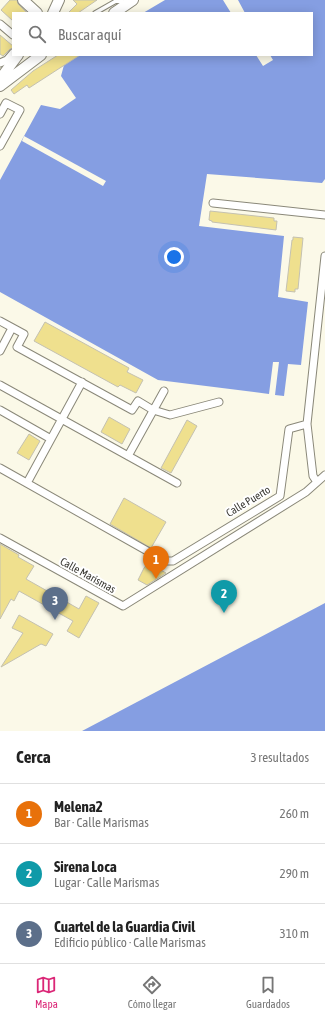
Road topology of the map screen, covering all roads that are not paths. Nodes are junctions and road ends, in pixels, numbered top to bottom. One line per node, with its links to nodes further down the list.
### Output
1 (23, 0): 4 (street)
2 (59, 0): 5 (street)
3 (131, 1): 6 (lane); 7 (street)
4 (36, 12)
5 (53, 12)
6 (97, 12)
7 (115, 12)
8 (0, 24): 9 (street)
9 (12, 34)
10 (12, 54): 13 (street)
11 (16, 56): 13 (street)
12 (40, 56): 15 (street)
13 (2, 63): 14 (street)
14 (0, 79)
15 (0, 86)
16 (0, 114): 17 (street)
17 (0, 146)
18 (213, 203): 19 (street)
19 (325, 215)
20 (325, 256): 31 (street)
21 (0, 321): 22 (street)
22 (12, 328): 23 (street); 24 (street)
23 (0, 351)
24 (82, 382): 29 (street); 30 (street)
25 (0, 385): 30 (street)
26 (164, 392): 29 (street)
27 (219, 402): 29 (street)
28 (0, 410): 32 (street)
29 (153, 410): 33 (street)
30 (62, 419): 32 (street); 33 (street)
31 (307, 424): 36 (street); 37 (street, Calle Puerto)
32 (51, 439): 37 (street)
33 (128, 456): 38 (street)
34 (0, 468): 37 (street, Calle Puerto)
35 (325, 475): 36 (street, Calle Marismas)
36 (318, 482): 39 (street, Calle Marismas)
37 (27, 483)
38 (177, 483)
39 (0, 538)

